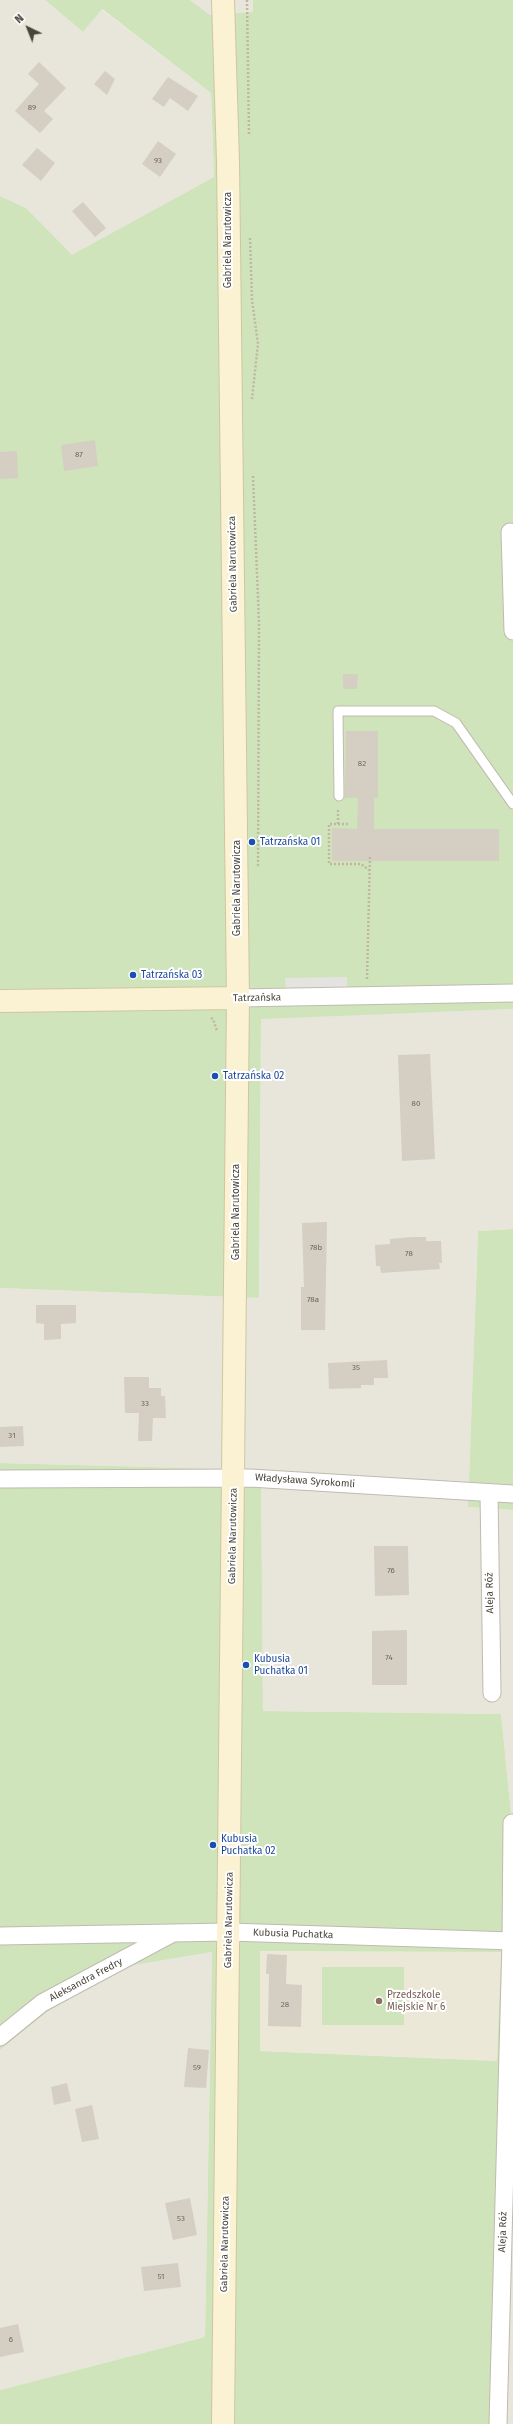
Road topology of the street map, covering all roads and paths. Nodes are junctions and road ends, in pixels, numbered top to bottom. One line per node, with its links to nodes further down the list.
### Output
1 (223, 0): 17 (street, Gabriela Narutowicza)
2 (247, 0): 3 (path)
3 (249, 143)
4 (250, 230): 5 (path)
5 (252, 402)
6 (253, 473): 13 (path)
7 (510, 532): 8 (street)
8 (513, 632)
9 (338, 796): 10 (lane)
10 (513, 804)
11 (348, 824): 14 (path)
12 (370, 857): 14 (path)
13 (257, 870)
14 (370, 871): 16 (path)
15 (513, 993): 16 (street, Tatrzańska)
16 (367, 996): 17 (street, Tatrzańska)
17 (238, 998): 18 (street, Tatrzańska); 21 (street, Gabriela Narutowicza)
18 (0, 1001)
19 (205, 1015): 20 (path)
20 (217, 1032)
21 (234, 1477): 22 (street, Władysława Syrokomli); 23 (street, Władysława Syrokomli); 28 (street, Gabriela Narutowicza)
22 (0, 1479)
23 (489, 1493): 24 (street, Władysława Syrokomli); 25 (street, Aleja Róż)
24 (513, 1494)
25 (492, 1693)
26 (512, 1823): 30 (street, Aleja Róż)
27 (177, 1932): 28 (street, Kubusia Puchatka); 29 (street, Kubusia Puchatka); 31 (street, Aleksandra Fredry)
28 (229, 1932): 30 (street, Kubusia Puchatka); 32 (street, Gabriela Narutowicza)
29 (0, 1936)
30 (512, 1941): 33 (street, Aleja Róż)
31 (0, 2037)
32 (223, 2424)
33 (498, 2424)

